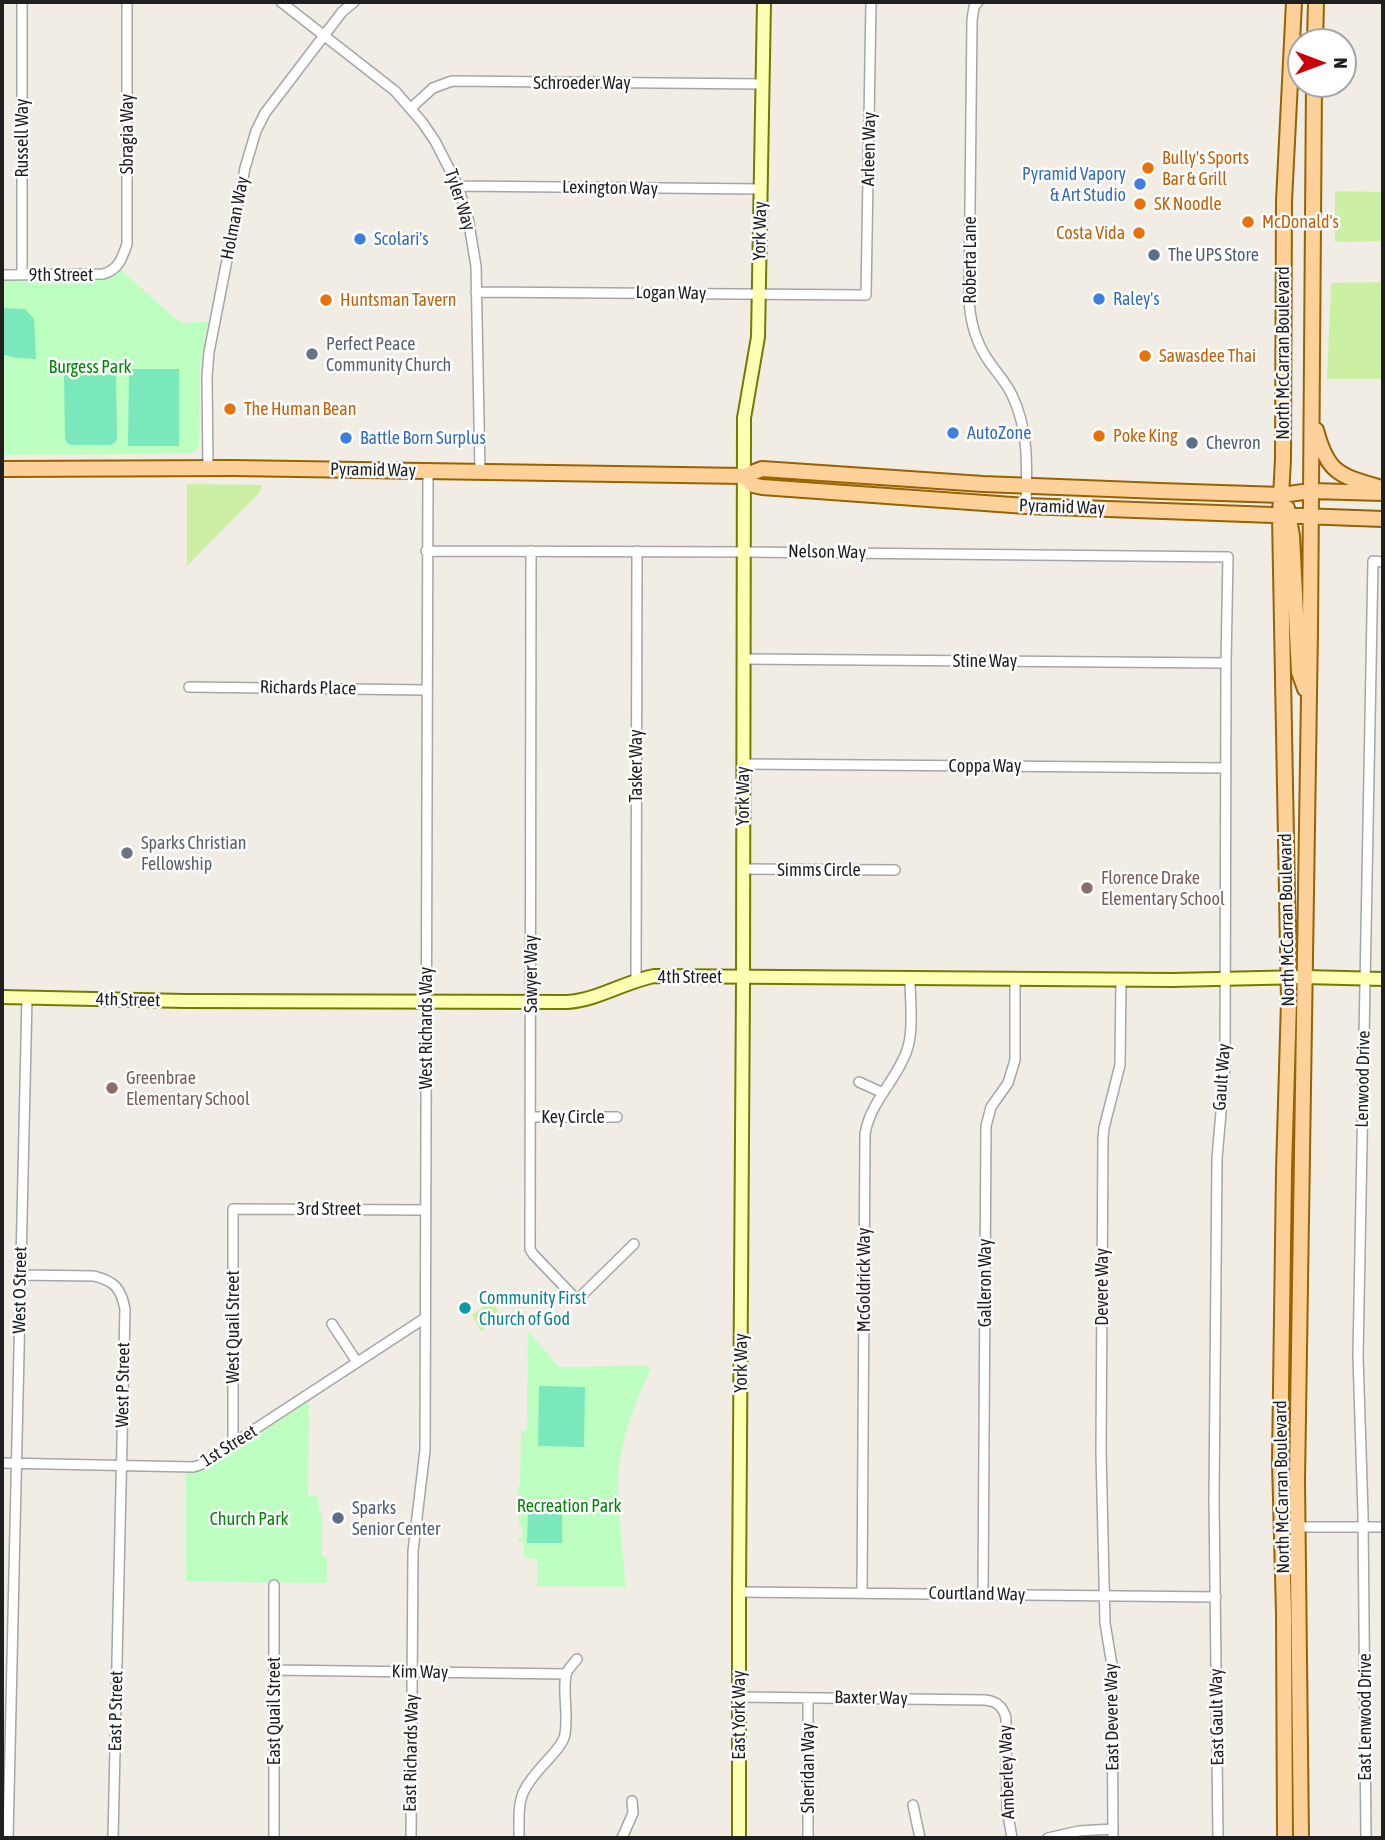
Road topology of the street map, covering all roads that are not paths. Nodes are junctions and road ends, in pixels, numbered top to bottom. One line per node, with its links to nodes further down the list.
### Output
1 (22, 2): 23 (street, Russell Way)
2 (127, 2): 21 (street, Sbragia Way)
3 (281, 2): 12 (street, Tyler Way)
4 (354, 2): 12 (street, Holman Way)
5 (764, 2): 13 (street, York Way)
6 (872, 2): 26 (street, Arleen Way)
7 (978, 2): 33 (street, Roberta Lane)
8 (1294, 2): 10 (main road, North McCarran Boulevard)
9 (1316, 2): 11 (main road)
10 (1295, 28)
11 (1315, 28)
12 (324, 35): 18 (street, Tyler Way); 28 (street, Holman Way)
13 (763, 84): 18 (street, Schroeder Way); 20 (street, York Way)
14 (1293, 98): 36 (main road, North McCarran Boulevard)
15 (1311, 98): 17 (main road)
16 (1314, 98): 17 (main road, North McCarran Boulevard)
17 (1314, 104): 27 (main road, North McCarran Boulevard)
18 (411, 108): 19 (street, Tyler Way)
19 (458, 186): 20 (street, Lexington Way); 24 (street, Tyler Way)
20 (761, 189): 25 (street, York Way)
21 (118, 265): 23 (street, 9th Street)
22 (2, 275): 23 (street, 9th Street)
23 (22, 275)
24 (476, 292): 25 (street, Logan Way); 31 (street, Tyler Way)
25 (759, 294): 26 (street, Logan Way); 32 (street, York Way)
26 (866, 295)
27 (1312, 412): 34 (main road, North McCarran Boulevard); 35 (main road)
28 (208, 468): 29 (main road, Pyramid Way); 30 (main road, Pyramid Way)
29 (2, 470)
30 (428, 471): 31 (main road, Pyramid Way); 41 (street, West Richards Way)
31 (480, 471): 32 (main road, Pyramid Way)
32 (744, 476): 33 (main road, Pyramid Way); 37 (main road, Pyramid Way); 44 (street, York Way)
33 (1027, 485): 36 (main road, Pyramid Way); 37 (street, Roberta Lane)
34 (1311, 491): 35 (main road, Pyramid Way); 36 (main road, Pyramid Way); 39 (main road, North McCarran Boulevard)
35 (1383, 491)
36 (1281, 495): 38 (main road, North McCarran Boulevard)
37 (1026, 506): 38 (main road, Pyramid Way)
38 (1285, 516): 39 (main road, Pyramid Way); 51 (main road); 57 (main road, North McCarran Boulevard)
39 (1310, 517): 40 (main road, Pyramid Way); 51 (main road, North McCarran Boulevard)
40 (1383, 519)
41 (426, 551): 42 (street, Nelson Way); 50 (street, West Richards Way)
42 (531, 551): 43 (street, Nelson Way); 69 (street, Sawyer Way)
43 (637, 551): 44 (street, Nelson Way); 65 (street, Tasker Way)
44 (744, 551): 45 (street, Nelson Way); 47 (street, York Way)
45 (1228, 557): 48 (street, Gault Way)
46 (1378, 562): 61 (street, Lenwood Drive)
47 (744, 659): 48 (street, Stine Way); 52 (street, York Way)
48 (1226, 663): 53 (street, Gault Way)
49 (189, 687): 50 (street, Richards Place)
50 (426, 691): 68 (street, West Richards Way)
51 (1309, 700): 58 (main road, North McCarran Boulevard)
52 (743, 764): 53 (street, Coppa Way); 54 (street, York Way)
53 (1226, 768): 60 (street, Gault Way)
54 (743, 869): 55 (street, Simms Circle); 56 (street, York Way)
55 (895, 870)
56 (743, 977): 59 (street, 4th Street); 65 (street, 4th Street); 92 (street, York Way)
57 (1288, 977): 58 (street, 4th Street); 60 (street, 4th Street); 85 (main road, North McCarran Boulevard)
58 (1305, 977): 61 (street, 4th Street); 86 (main road, North McCarran Boulevard)
59 (910, 978): 62 (street, 4th Street); 71 (street, McGoldrick Way)
60 (1226, 978): 63 (street, 4th Street); 97 (street, Gault Way)
61 (1364, 978): 64 (street, 4th Street); 87 (street, Lenwood Drive)
62 (1015, 979): 63 (street, 4th Street); 94 (street, Galleron Way)
63 (1121, 979): 95 (street, Devere Way)
64 (1383, 979)
65 (636, 981): 69 (street, 4th Street)
66 (2, 997): 67 (street, 4th Street)
67 (27, 998): 68 (street, 4th Street); 77 (street, West O Street)
68 (426, 1002): 69 (street, 4th Street); 75 (street, West Richards Way)
69 (531, 1002): 72 (street, Sawyer Way)
70 (859, 1082): 71 (street)
71 (883, 1093): 93 (street, McGoldrick Way)
72 (530, 1117): 73 (street, Key Circle); 76 (street, Sawyer Way)
73 (617, 1117)
74 (233, 1209): 75 (street, 3rd Street); 81 (street, West Quail Street)
75 (425, 1210): 78 (street, West Richards Way)
76 (634, 1244)
77 (20, 1275): 83 (street, West O Street); 84 (street, West P Street)
78 (425, 1318): 80 (street, 1st Street); 91 (street, West Richards Way)
79 (332, 1324): 80 (street)
80 (357, 1362): 81 (street, 1st Street)
81 (233, 1444): 84 (street, 1st Street)
82 (2, 1463): 83 (street, 1st Street)
83 (16, 1464): 84 (street, 1st Street); 108 (street, West O Street)
84 (121, 1466): 89 (street, West P Street)
85 (1282, 1527): 86 (street); 120 (main road, North McCarran Boulevard)
86 (1297, 1527): 87 (street); 121 (main road, North McCarran Boulevard)
87 (1363, 1527): 88 (street); 96 (street, Lenwood Drive)
88 (1383, 1527)
89 (119, 1584): 109 (street, East P Street)
90 (274, 1584): 99 (street, East Quail Street)
91 (412, 1584): 100 (street, East Richards Way)
92 (739, 1592): 93 (street, Courtland Way); 102 (street, East York Way)
93 (862, 1593): 94 (street, Courtland Way)
94 (983, 1594): 95 (street, Courtland Way)
95 (1105, 1596): 97 (street, Courtland Way); 107 (street, East Devere Way)
96 (1364, 1596): 122 (street, East Lenwood Drive)
97 (1216, 1597): 119 (street, East Gault Way)
98 (577, 1659): 101 (street)
99 (274, 1670): 100 (street, Kim Way); 110 (street, East Quail Street)
100 (412, 1672): 101 (street, Kim Way); 111 (street, East Richards Way)
101 (566, 1674): 112 (street)
102 (739, 1697): 103 (street, Baxter Way); 114 (street, East York Way)
103 (808, 1698): 104 (street, Baxter Way); 115 (street, Sheridan Way)
104 (1000, 1706): 117 (street, Amberley Way)
105 (632, 1801): 113 (street)
106 (913, 1805): 116 (street)
107 (1113, 1834): 118 (street)
108 (8, 1838)
109 (113, 1838)
110 (274, 1838)
111 (411, 1838)
112 (519, 1838)
113 (622, 1838)
114 (739, 1838)
115 (808, 1838)
116 (920, 1838)
117 (1012, 1838)
118 (1048, 1838)
119 (1218, 1838)
120 (1285, 1838)
121 (1301, 1838)
122 (1366, 1838)

